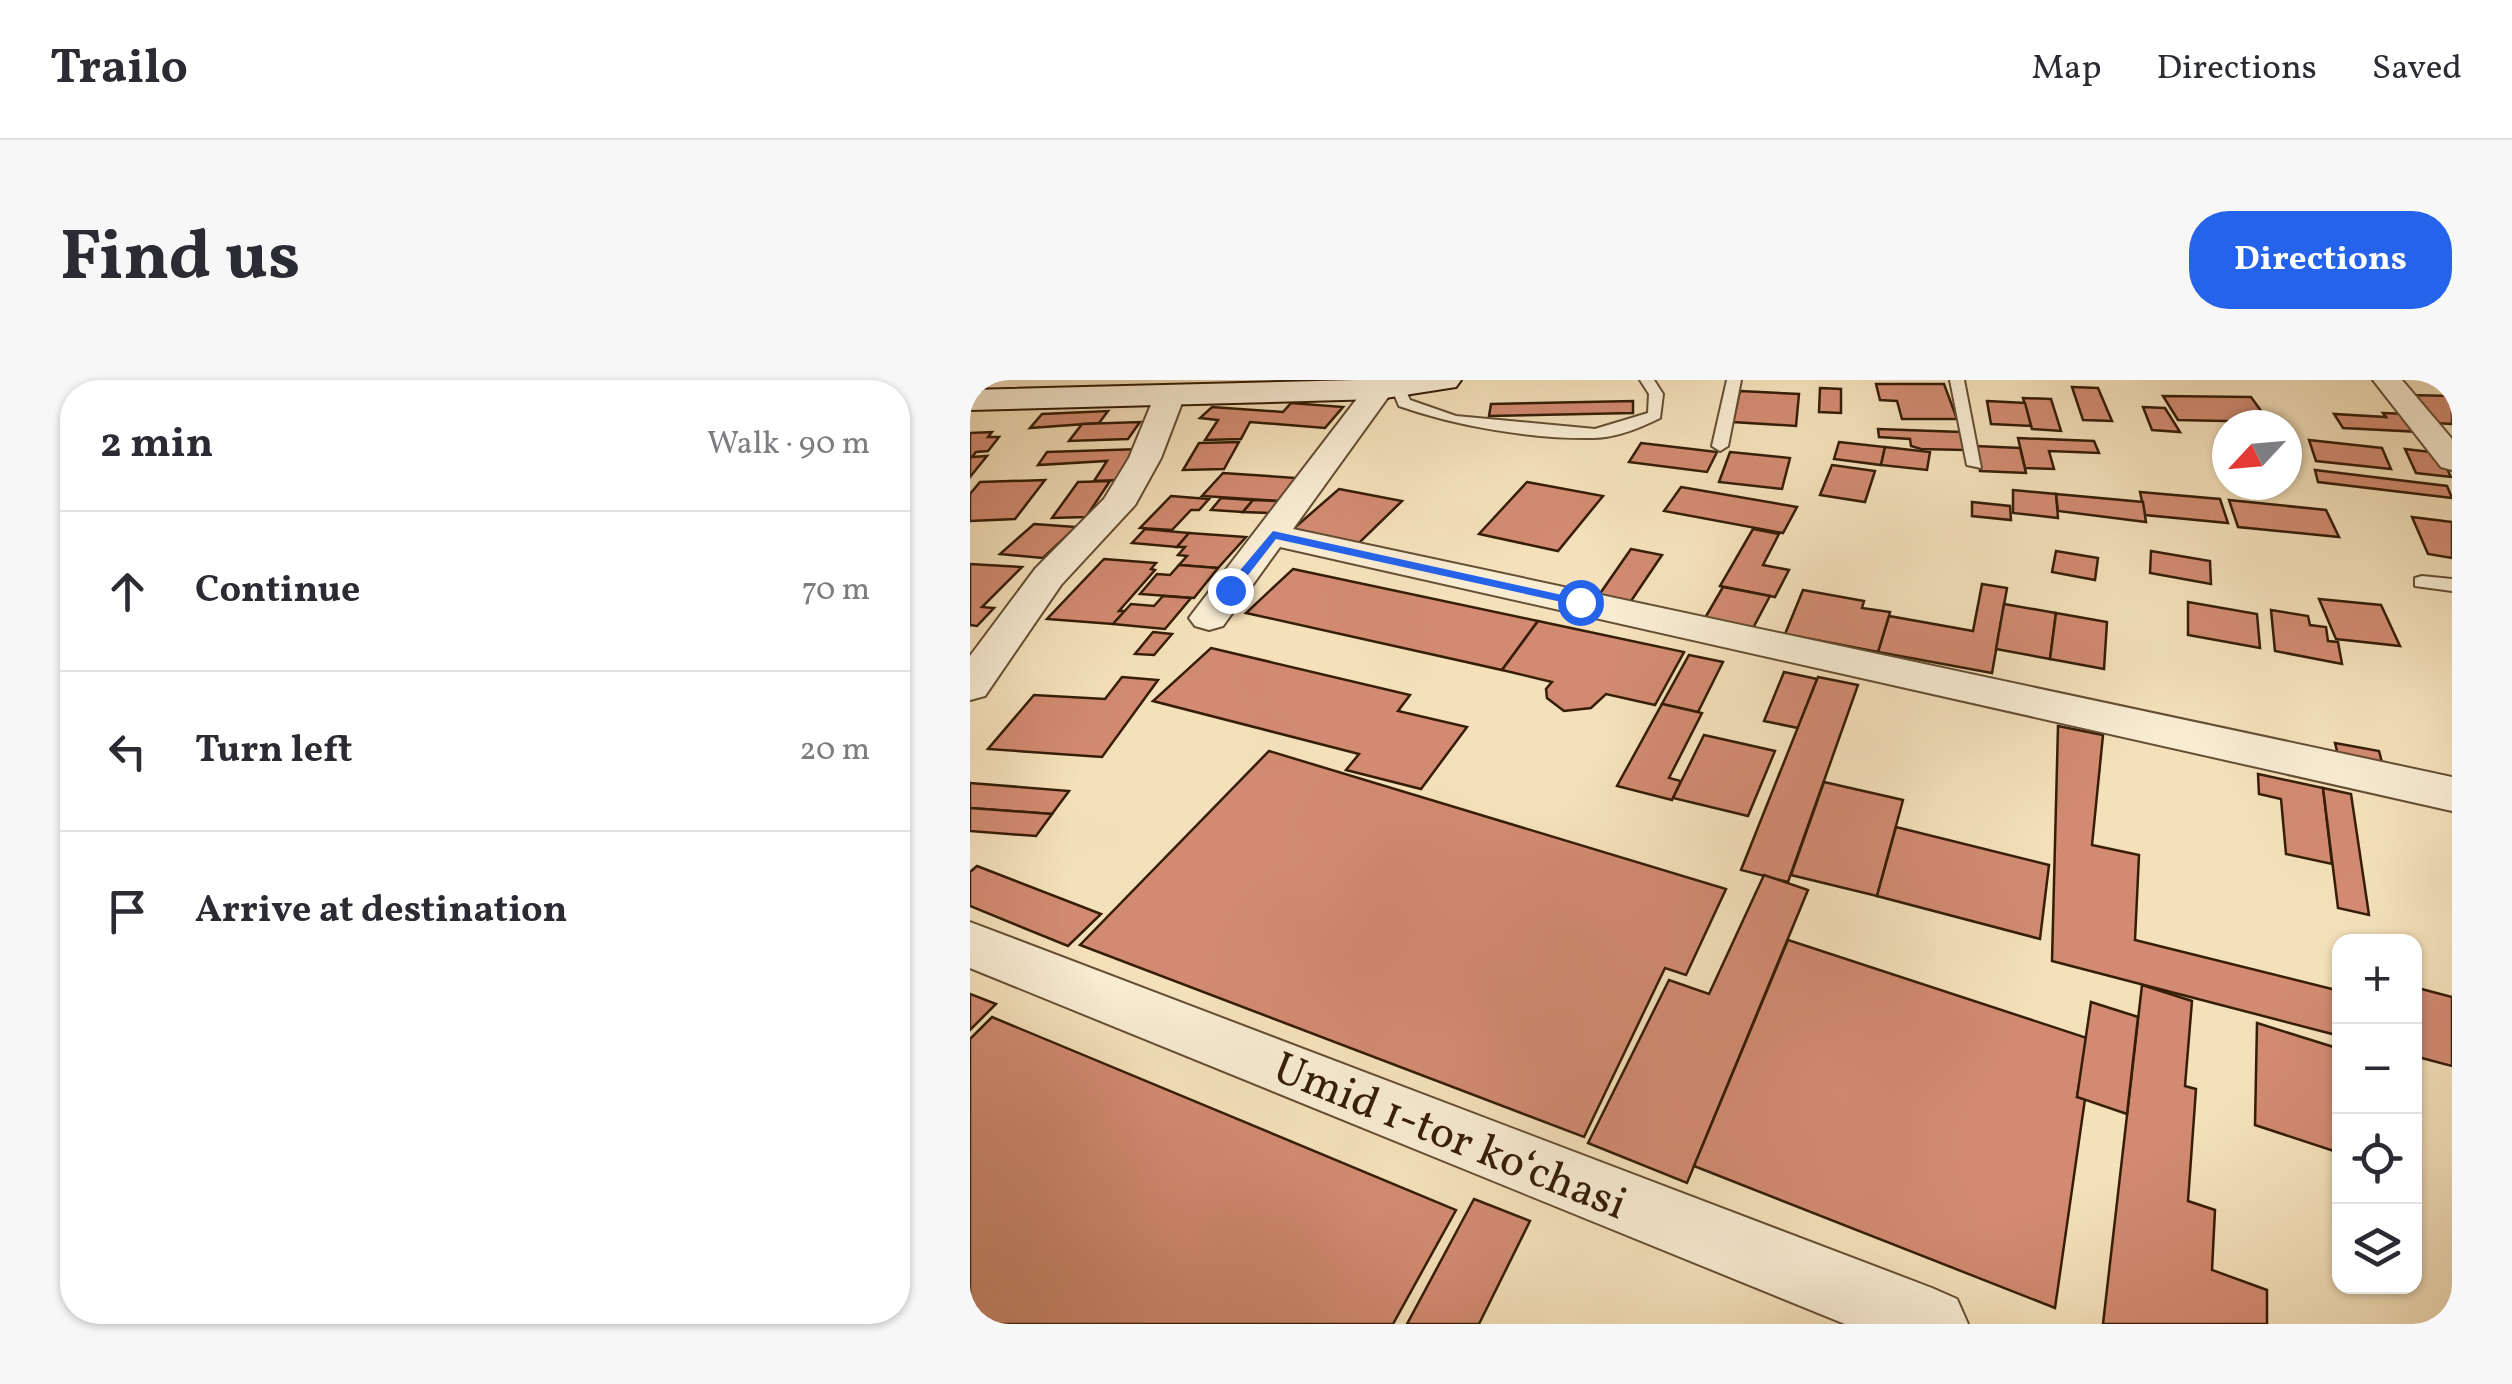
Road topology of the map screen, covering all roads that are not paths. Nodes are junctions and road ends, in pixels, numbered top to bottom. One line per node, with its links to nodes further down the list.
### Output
1 (1445, 380): 7 (street)
2 (1647, 380): 7 (lane)
3 (1734, 380): 10 (lane)
4 (1957, 380): 12 (lane)
5 (2386, 380): 11 (street)
6 (1109, 388): 8 (street); 9 (street)
7 (1389, 388): 8 (street); 13 (street)
8 (1170, 395): 17 (street)
9 (970, 400)
10 (1720, 446)
11 (2452, 460)
12 (1975, 466)
13 (1273, 534): 16 (street); 18 (street)
14 (2422, 582): 15 (lane)
15 (2452, 585)
16 (1208, 618)
17 (970, 686)
18 (2452, 794)
19 (970, 944): 20 (street, Umid 1-tor koʻchasi)
20 (1932, 1324)

